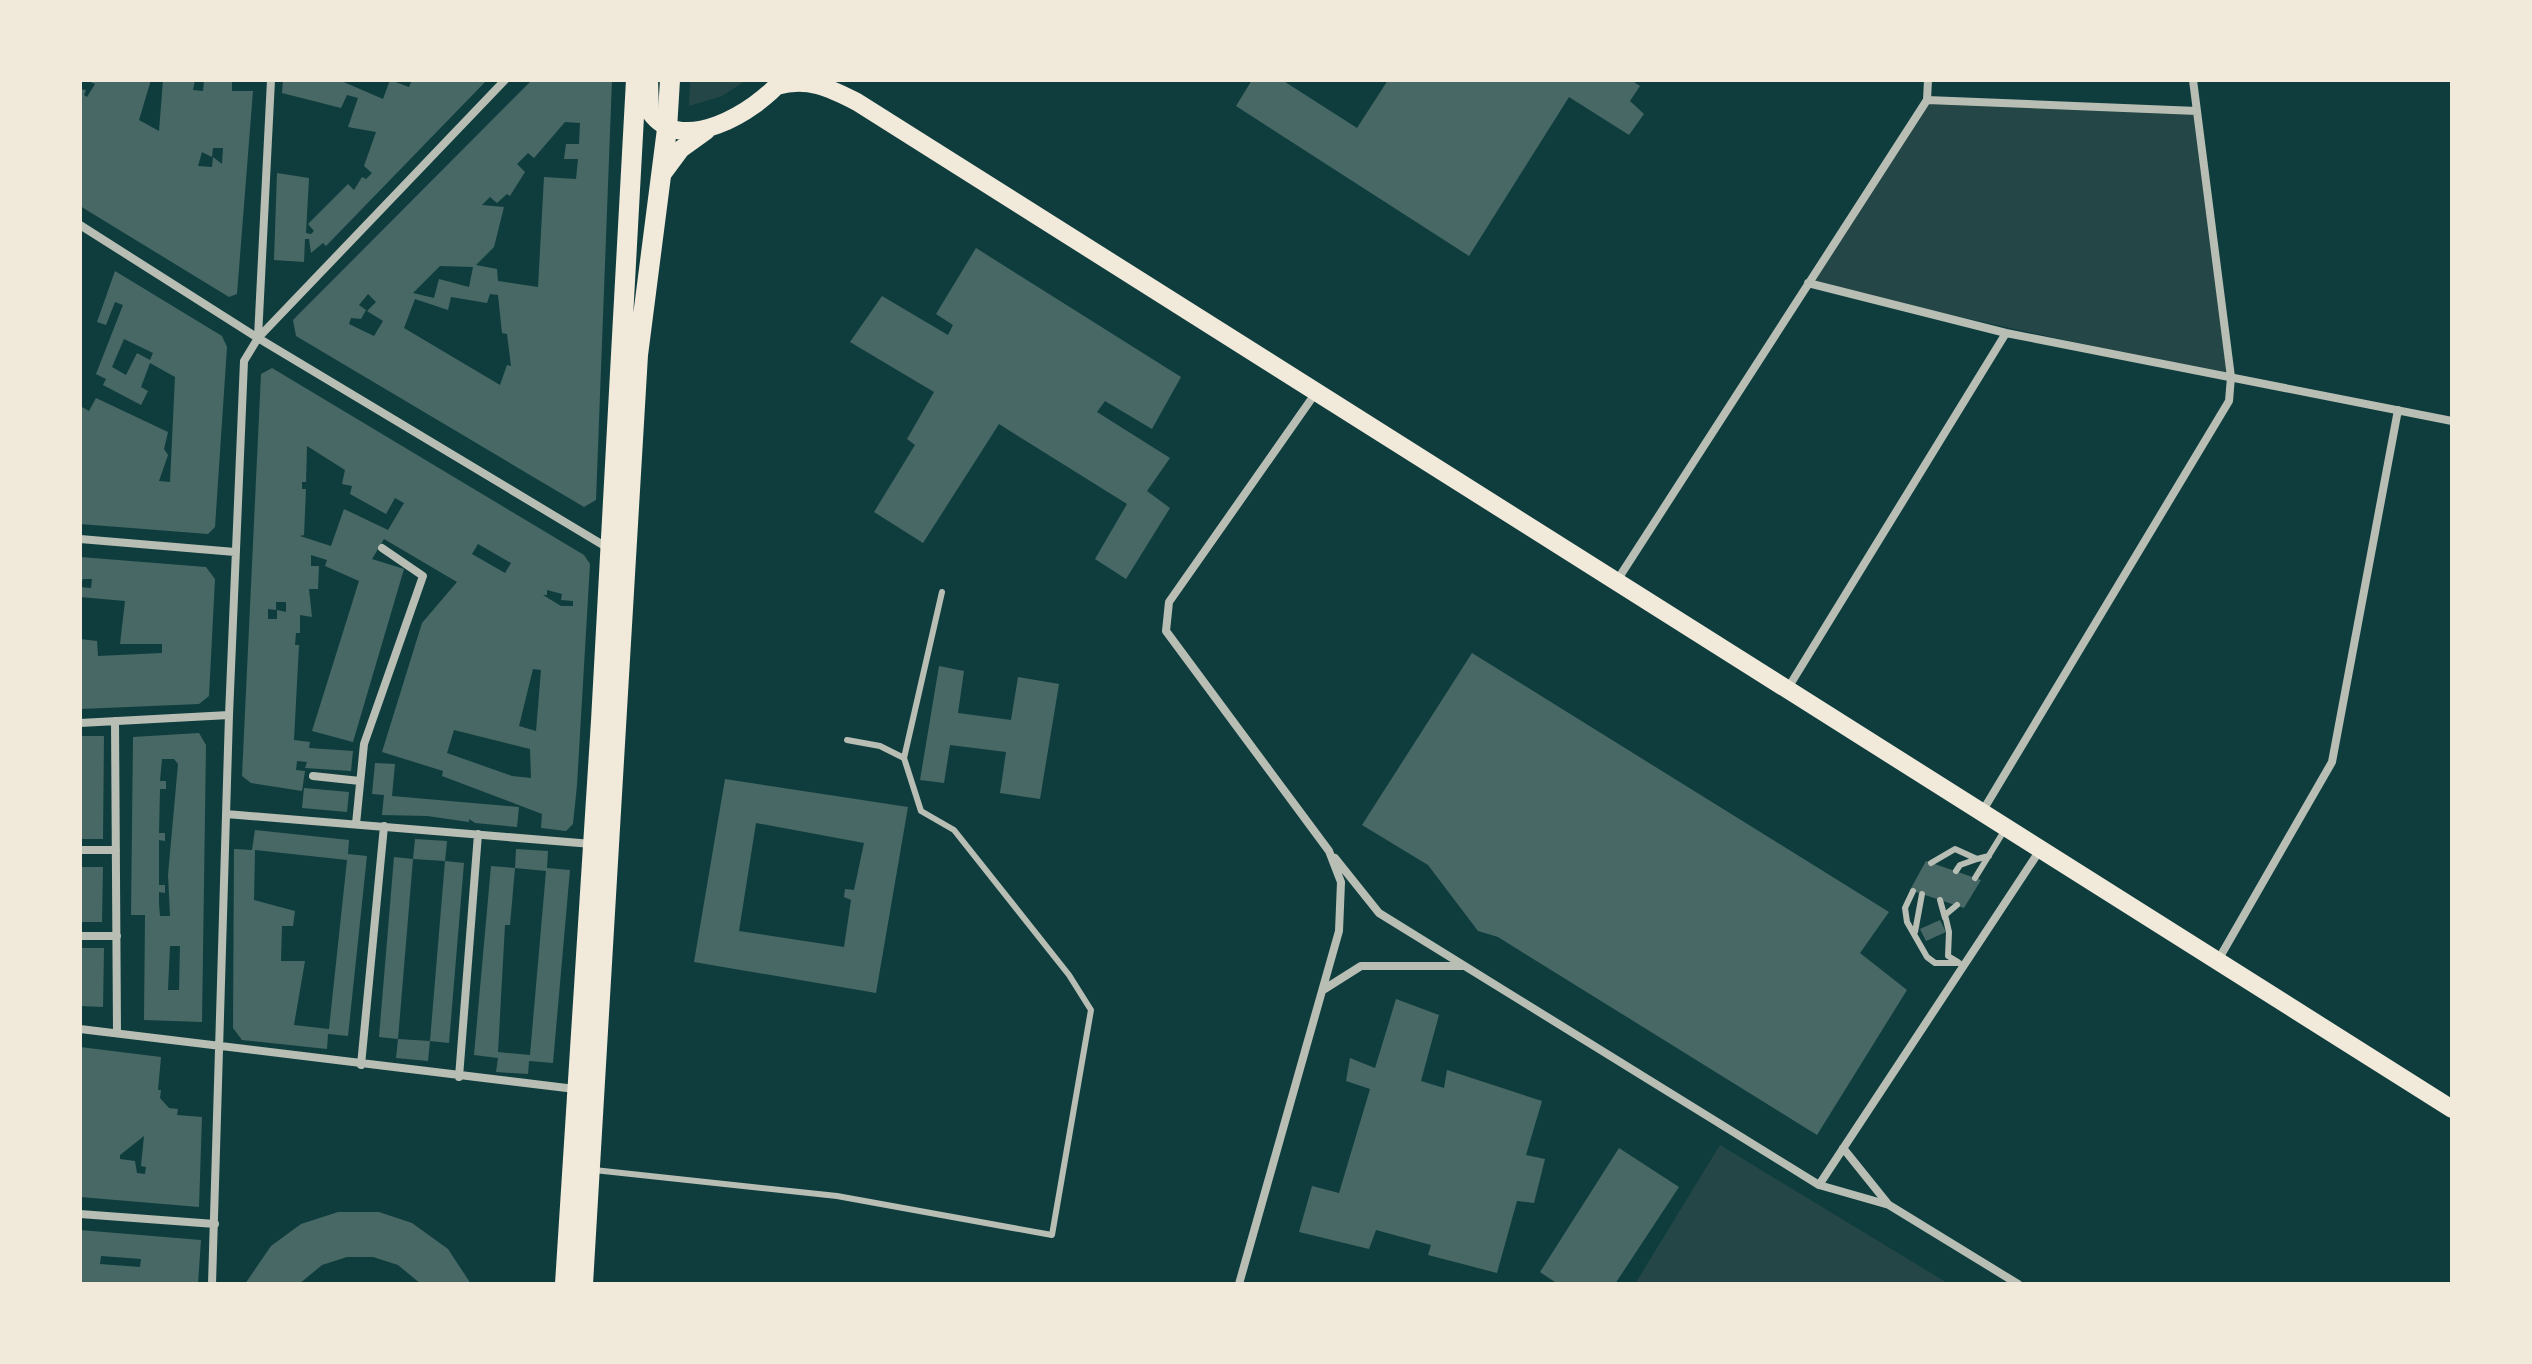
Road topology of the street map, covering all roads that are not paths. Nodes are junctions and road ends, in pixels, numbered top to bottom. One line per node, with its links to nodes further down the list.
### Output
1 (271, 80): 19 (street)
2 (505, 80): 19 (street)
3 (636, 80): 26 (highway)
4 (649, 80): 14 (main road)
5 (670, 80): 14 (highway)
6 (840, 80): 11 (main road)
7 (1928, 80): 10 (street)
8 (2193, 80): 12 (street)
9 (779, 83): 11 (main road); 13 (main road)
10 (1927, 100): 12 (street); 17 (street)
11 (857, 102): 21 (main road)
12 (2197, 111): 20 (street)
13 (714, 125): 14 (main road); 15 (main road)
14 (667, 129): 15 (highway)
15 (661, 176): 28 (highway)
16 (80, 225): 19 (street)
17 (1808, 283): 18 (street); 29 (street)
18 (2006, 333): 20 (street); 31 (street)
19 (258, 338): 26 (street); 27 (street)
20 (2231, 377): 22 (street); 39 (street)
21 (1318, 390): 29 (main road); 49 (street)
22 (2398, 410): 23 (street); 64 (street)
23 (2452, 421)
24 (80, 539): 27 (street)
25 (382, 548): 38 (street)
26 (608, 548): 28 (street); 45 (highway)
27 (235, 552): 32 (street)
28 (628, 553): 72 (highway)
29 (1618, 579): 31 (main road)
30 (942, 592): 36 (lane)
31 (1788, 688): 39 (main road)
32 (229, 715): 33 (street); 40 (street)
33 (115, 721): 34 (street); 47 (street)
34 (80, 723)
35 (847, 740): 36 (lane)
36 (904, 758): 75 (lane)
37 (313, 776): 38 (street)
38 (360, 781): 41 (street)
39 (1982, 812): 43 (main road)
40 (226, 814): 41 (street); 69 (street)
41 (356, 824): 42 (street)
42 (384, 826): 44 (street); 70 (street)
43 (2006, 828): 48 (main road); 50 (lane)
44 (478, 834): 45 (street); 71 (street)
45 (592, 844): 72 (highway)
46 (80, 850): 47 (street)
47 (116, 850): 62 (street)
48 (2040, 850): 63 (street); 64 (main road)
49 (1329, 851): 65 (street); 66 (street)
50 (1989, 856): 51 (lane); 54 (lane)
51 (1977, 859): 52 (lane); 53 (lane)
52 (1934, 864)
53 (1956, 871)
54 (1975, 878)
55 (1913, 891): 60 (lane)
56 (1922, 894): 60 (lane)
57 (1940, 900): 59 (lane)
58 (1957, 905): 59 (lane)
59 (1945, 920): 63 (lane)
60 (1915, 935): 63 (lane)
61 (80, 936): 62 (street)
62 (117, 936): 68 (street)
63 (1963, 962): 74 (street)
64 (2216, 963): 73 (main road)
65 (1464, 966): 66 (street); 76 (street)
66 (1322, 990): 83 (street)
67 (80, 1029): 68 (street)
68 (117, 1033): 69 (street)
69 (220, 1046): 70 (street); 79 (street)
70 (361, 1065): 71 (street)
71 (459, 1077): 72 (street)
72 (586, 1090): 75 (highway); 81 (highway)
73 (2452, 1109)
74 (1843, 1148): 76 (street); 77 (street)
75 (590, 1169): 82 (highway)
76 (1819, 1185): 77 (street)
77 (1889, 1205): 84 (street)
78 (80, 1214): 79 (street)
79 (215, 1224): 80 (street)
80 (212, 1284)
81 (565, 1284)
82 (583, 1284)
83 (1239, 1284)
84 (2018, 1284)

